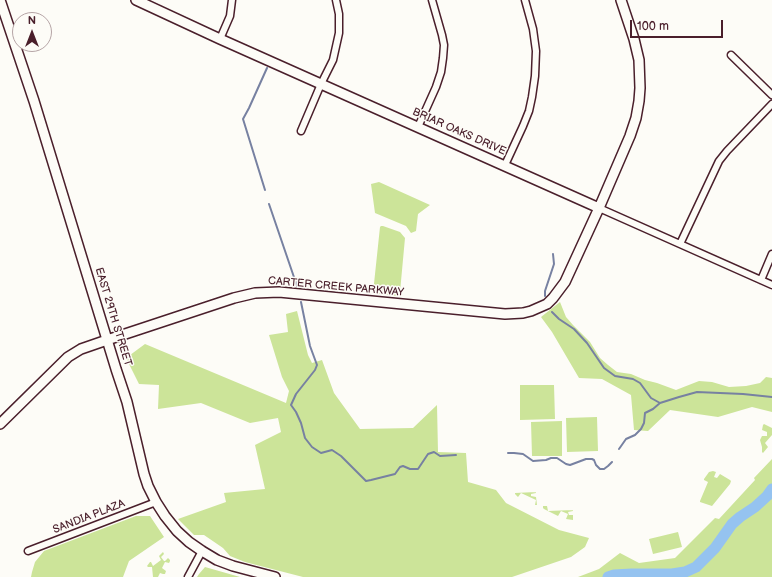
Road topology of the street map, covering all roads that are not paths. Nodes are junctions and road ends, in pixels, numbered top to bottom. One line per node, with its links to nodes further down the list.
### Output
1 (0, 0): 21 (street, EAST 29TH STREET)
2 (136, 0): 8 (street, BRIAR OAKS DRIVE)
3 (232, 0): 8 (street)
4 (336, 0): 10 (street)
5 (432, 0): 13 (street)
6 (525, 0): 15 (street)
7 (621, 0): 16 (street, CARTER CREEK PARKWAY)
8 (220, 39): 10 (street, BRIAR OAKS DRIVE)
9 (731, 55): 11 (street)
10 (321, 84): 13 (street, BRIAR OAKS DRIVE); 14 (street)
11 (772, 95)
12 (772, 104): 17 (street)
13 (418, 127): 15 (street, BRIAR OAKS DRIVE)
14 (301, 131)
15 (505, 165): 16 (street, BRIAR OAKS DRIVE)
16 (599, 208): 17 (street, BRIAR OAKS DRIVE); 21 (street, CARTER CREEK PARKWAY)
17 (680, 244): 19 (street, BRIAR OAKS DRIVE)
18 (772, 254): 19 (street)
19 (761, 280): 20 (street, BRIAR OAKS DRIVE)
20 (772, 285)
21 (107, 340): 22 (street, CARTER CREEK PARKWAY); 23 (street, EAST 29TH STREET)
22 (0, 424)
23 (156, 502): 24 (street, SANDIA PLAZA); 25 (street, EAST 29TH STREET)
24 (28, 551)
25 (202, 551): 26 (street); 27 (street, EAST 29TH STREET)
26 (188, 577)
27 (275, 577)

